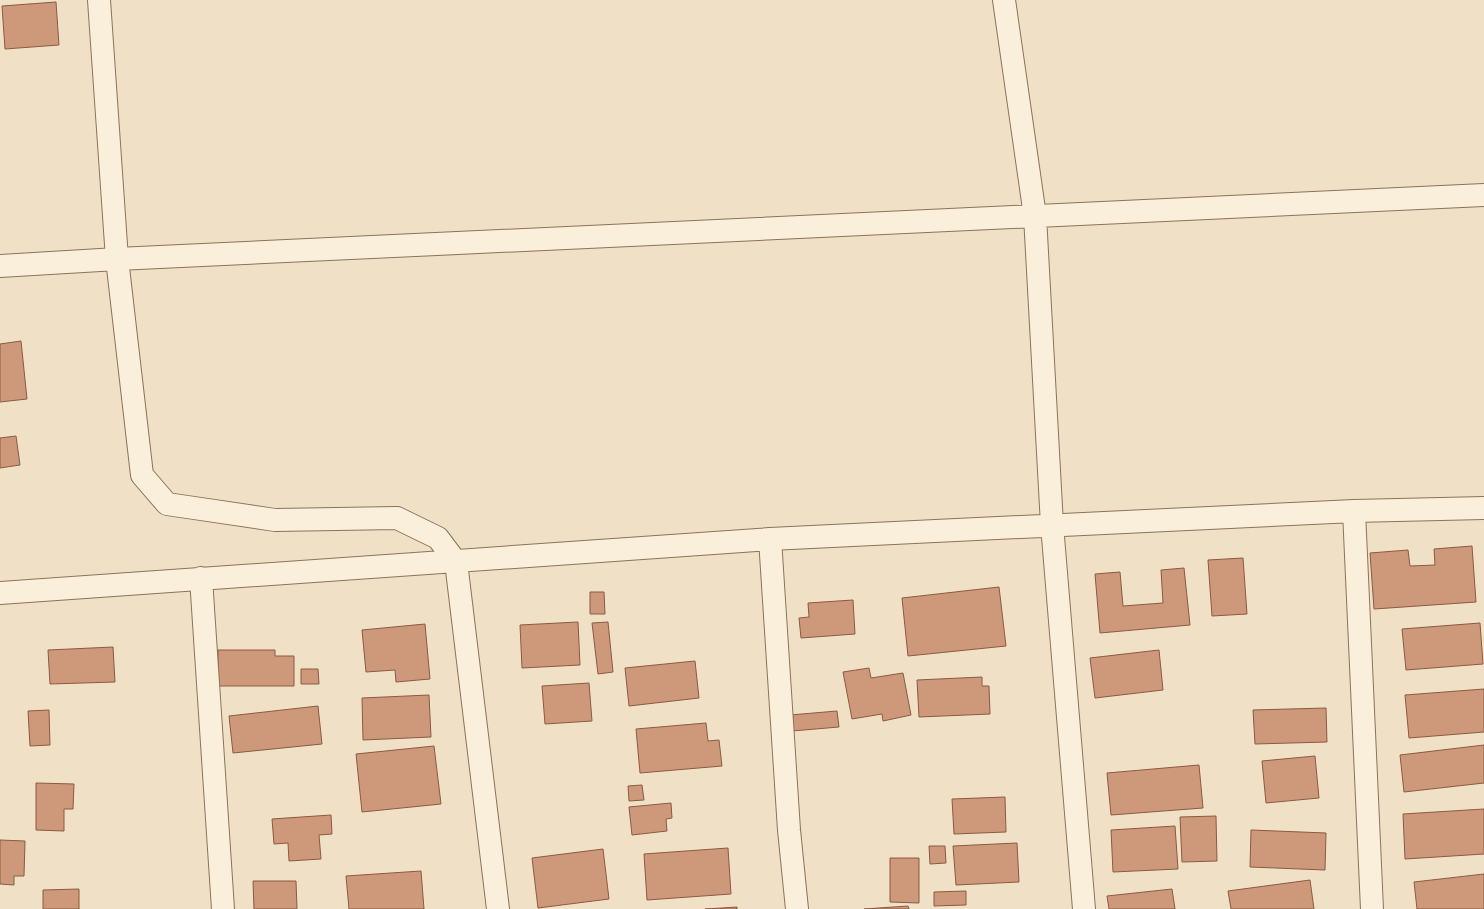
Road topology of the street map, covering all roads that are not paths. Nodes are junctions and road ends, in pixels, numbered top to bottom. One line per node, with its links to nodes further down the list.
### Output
1 (99, 0): 5 (street)
2 (1004, 0): 4 (street)
3 (1484, 195): 4 (street)
4 (1034, 216): 5 (street); 9 (street)
5 (117, 259): 6 (street); 11 (street)
6 (0, 266)
7 (1484, 508): 8 (street)
8 (1354, 511): 9 (street); 18 (street)
9 (1052, 526): 10 (street); 17 (street)
10 (770, 539): 11 (street); 16 (street)
11 (456, 562): 12 (street); 15 (street)
12 (201, 578): 13 (street); 14 (street)
13 (0, 593)
14 (224, 909)
15 (498, 909)
16 (797, 909)
17 (1084, 909)
18 (1372, 909)

